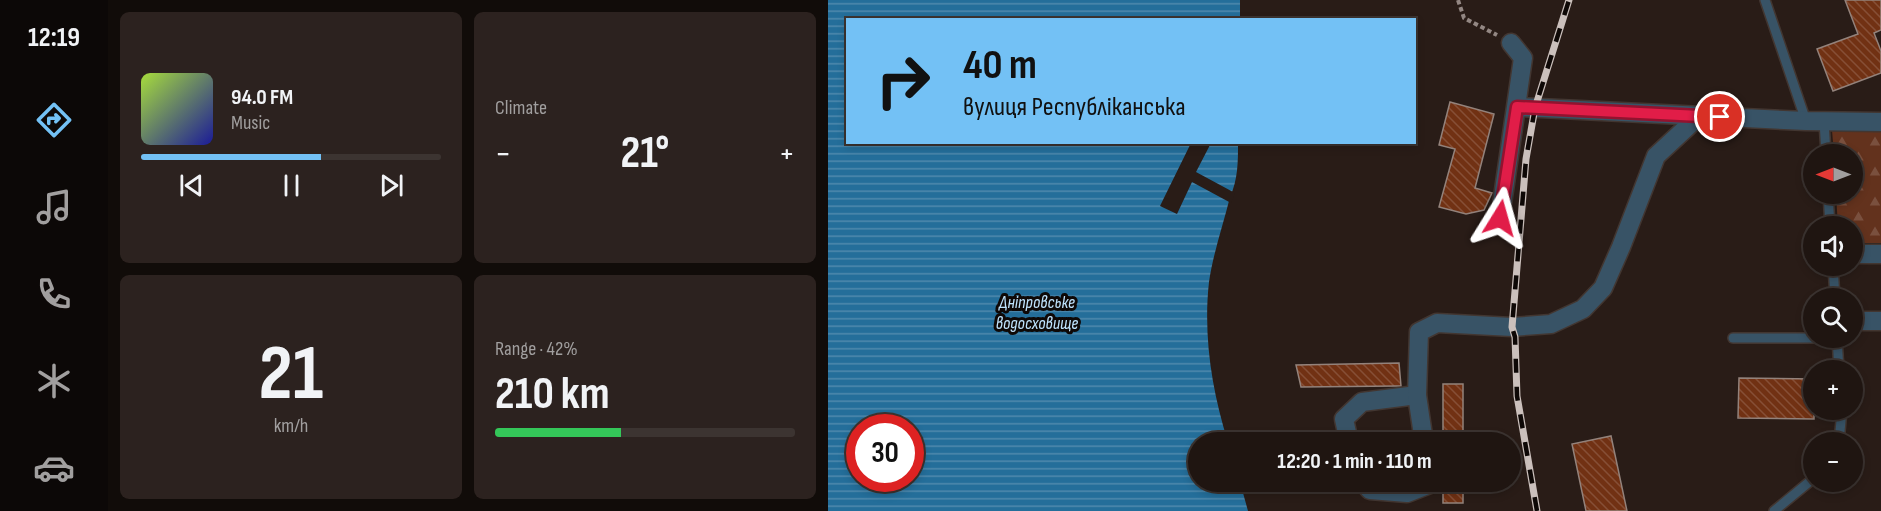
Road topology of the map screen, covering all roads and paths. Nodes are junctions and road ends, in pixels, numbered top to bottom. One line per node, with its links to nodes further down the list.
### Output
1 (1458, 0): 3 (path)
2 (1765, 0): 6 (lane)
3 (1511, 43): 4 (street)
4 (1517, 107): 5 (street); 9 (street)
5 (1699, 116): 6 (street); 16 (street)
6 (1815, 121): 7 (street); 8 (lane)
7 (1881, 122)
8 (1823, 144)
9 (1500, 218)
10 (1863, 254): 11 (street)
11 (1881, 254)
12 (1863, 321): 13 (street)
13 (1881, 321)
14 (1732, 338): 15 (lane)
15 (1803, 338)
16 (1417, 395): 17 (street); 18 (street)
17 (1347, 432)
18 (1423, 432)
19 (1803, 487): 22 (lane)
20 (1395, 492): 21 (street)
21 (1410, 492)
22 (1774, 511)

